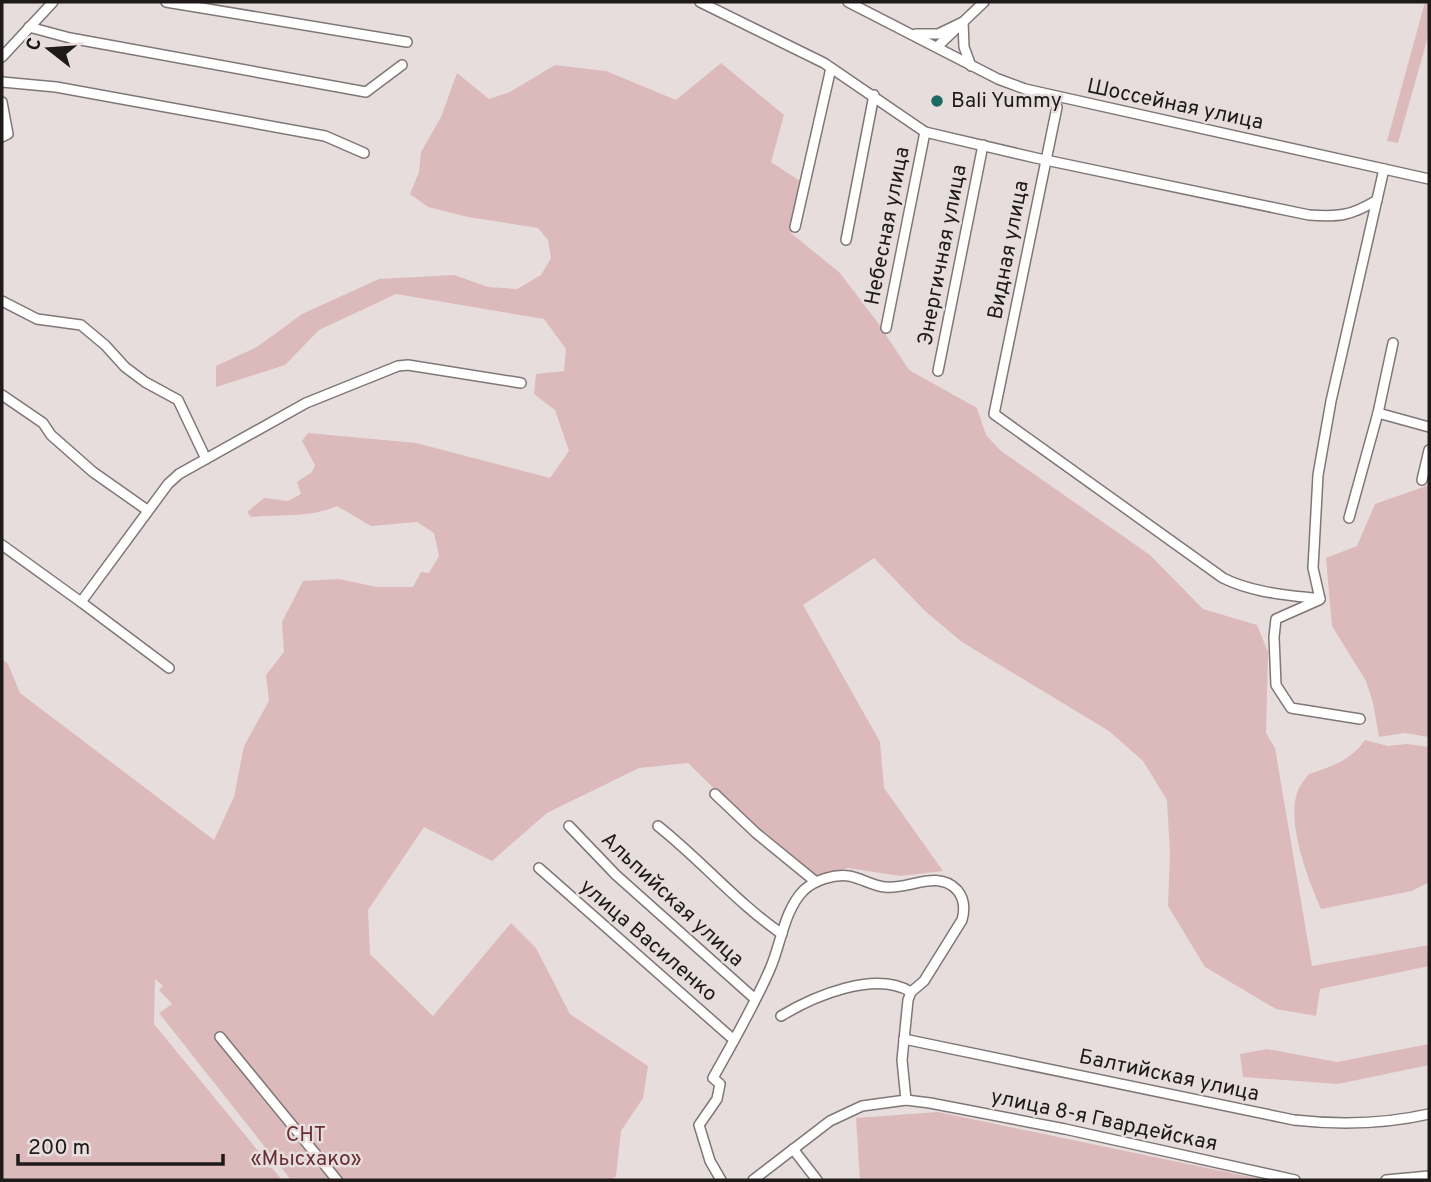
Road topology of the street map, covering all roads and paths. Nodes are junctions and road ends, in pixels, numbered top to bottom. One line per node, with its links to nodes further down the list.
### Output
1 (53, 2): 7 (street)
2 (166, 2): 9 (street)
3 (700, 2): 14 (street)
4 (848, 2): 8 (street, Шоссейная улица)
5 (984, 2): 6 (street)
6 (964, 22): 8 (street); 10 (street); 13 (street)
7 (29, 27): 11 (street); 12 (street)
8 (910, 33): 10 (street, Шоссейная улица)
9 (407, 42)
10 (937, 47): 13 (street, Шоссейная улица)
11 (2, 57)
12 (402, 65)
13 (971, 65): 17 (street, Шоссейная улица)
14 (831, 68): 16 (street); 27 (street)
15 (2, 82): 22 (street)
16 (874, 95): 19 (street); 28 (street)
17 (1050, 95): 23 (street, Видная улица); 24 (street, Шоссейная улица)
18 (2, 102): 20 (street)
19 (925, 132): 21 (street); 30 (street, Небесная улица)
20 (2, 137)
21 (983, 145): 23 (street); 32 (street, Энергичная улица)
22 (364, 153)
23 (1045, 159): 26 (street); 43 (street, Видная улица)
24 (1384, 169): 25 (street, Шоссейная улица); 26 (street)
25 (1429, 179)
26 (1377, 200): 43 (street)
27 (794, 227)
28 (846, 240)
29 (3, 303): 38 (street)
30 (886, 328)
31 (1393, 343): 35 (street)
32 (938, 371)
33 (521, 383): 38 (street)
34 (2, 395): 40 (street)
35 (1378, 413): 36 (street); 41 (street)
36 (1429, 427)
37 (1429, 450): 39 (street)
38 (206, 460): 40 (street)
39 (1422, 480)
40 (147, 510): 44 (street)
41 (1349, 518)
42 (2, 545): 44 (street)
43 (1320, 599): 46 (street)
44 (81, 602): 45 (street)
45 (169, 668)
46 (1360, 719)
47 (715, 794): 51 (street)
48 (569, 825): 54 (street, Альпийская улица)
49 (658, 826): 52 (street)
50 (539, 868): 58 (street, улица Василенко)
51 (816, 882): 52 (street); 53 (street)
52 (782, 934): 54 (street)
53 (911, 992): 55 (street); 57 (street)
54 (755, 999): 58 (street)
55 (781, 1016)
56 (220, 1037): 63 (street)
57 (904, 1039): 59 (street); 60 (street, Балтийская улица)
58 (734, 1040): 64 (street)
59 (906, 1100): 61 (street, улица 8-я Гвардейская); 67 (street, улица 8-я Гвардейская)
60 (1429, 1114)
61 (793, 1149): 65 (street, улица 8-я Гвардейская); 66 (street)
62 (1429, 1176): 68 (street)
63 (337, 1180)
64 (721, 1180)
65 (753, 1180)
66 (817, 1180)
67 (1295, 1180)
68 (1386, 1180)

